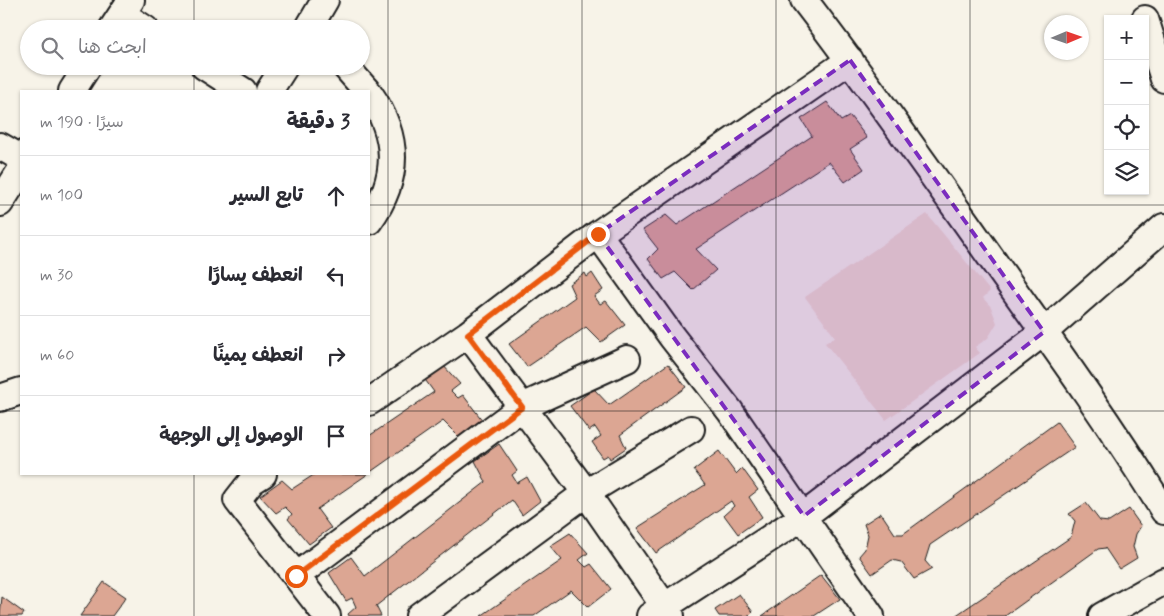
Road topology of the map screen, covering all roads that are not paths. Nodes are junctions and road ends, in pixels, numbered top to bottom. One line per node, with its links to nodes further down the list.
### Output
1 (325, 0): 5 (street)
2 (804, 0): 7 (street)
3 (1141, 0): 4 (street)
4 (1144, 15)
5 (313, 20)
6 (1149, 32): 12 (street)
7 (850, 60): 24 (street); 25 (street)
8 (82, 75): 13 (street)
9 (218, 75): 14 (street)
10 (280, 75): 15 (street)
11 (353, 75): 16 (street)
12 (1164, 79)
13 (73, 90)
14 (241, 90)
15 (271, 90)
16 (366, 90)
17 (370, 95): 22 (street)
18 (0, 146): 19 (street)
19 (20, 157)
20 (20, 172): 21 (street)
21 (0, 203)
22 (370, 220)
23 (1164, 227): 25 (street)
24 (598, 234): 26 (street); 36 (street)
25 (1044, 332): 35 (street); 36 (street)
26 (468, 334): 30 (street); 31 (street)
27 (627, 359): 31 (street)
28 (20, 391): 29 (street)
29 (0, 398)
30 (370, 401)
31 (522, 407): 34 (street); 37 (street)
32 (691, 429): 34 (street)
33 (261, 475): 37 (street)
34 (586, 494): 39 (street); 41 (street)
35 (1164, 511)
36 (804, 516): 39 (street); 42 (street)
37 (296, 576): 40 (street)
38 (1164, 581): 43 (street)
39 (662, 613)
40 (327, 616)
41 (419, 616)
42 (872, 616)
43 (1102, 616)

